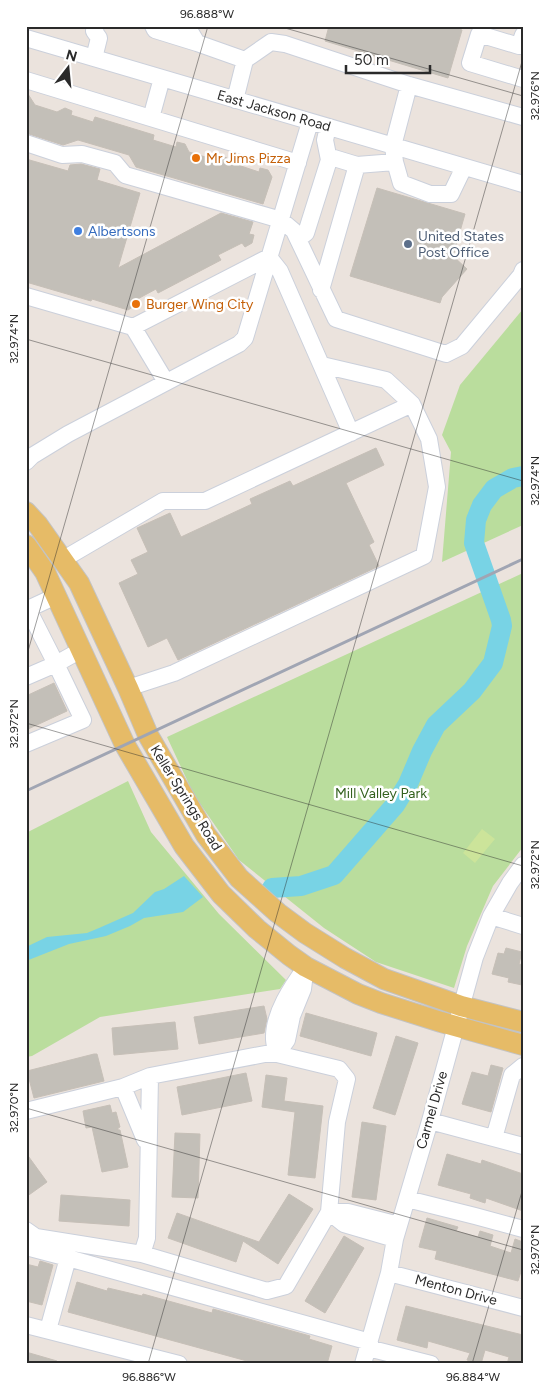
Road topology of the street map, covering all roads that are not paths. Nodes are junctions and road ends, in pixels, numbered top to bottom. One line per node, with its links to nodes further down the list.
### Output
1 (153, 26): 6 (street)
2 (188, 26): 6 (street)
3 (101, 30): 7 (street)
4 (523, 34): 10 (street)
5 (26, 38): 7 (street, East Jackson Road)
6 (197, 43): 8 (street)
7 (94, 58): 9 (street, East Jackson Road)
8 (245, 60): 12 (street); 13 (street)
9 (162, 78): 13 (street, East Jackson Road); 15 (street)
10 (523, 79)
11 (26, 80): 15 (street)
12 (409, 85): 14 (street); 19 (street)
13 (235, 100): 16 (street, East Jackson Road)
14 (523, 117)
15 (151, 118): 21 (street)
16 (310, 122): 17 (street, East Jackson Road); 21 (street)
17 (328, 127): 19 (street, East Jackson Road); 20 (street)
18 (26, 143): 25 (street)
19 (394, 154): 22 (street); 23 (street, East Jackson Road); 23 (street)
20 (329, 160): 22 (street); 26 (street)
21 (298, 163): 25 (street)
22 (357, 165): 29 (street)
23 (464, 167): 24 (street, East Jackson Road)
24 (522, 179)
25 (282, 220): 26 (street); 27 (street)
26 (298, 239): 29 (street)
27 (269, 257): 31 (street); 32 (street); 33 (street)
28 (523, 270): 29 (street)
29 (321, 290)
30 (26, 296): 31 (street)
31 (133, 327): 33 (street)
32 (322, 365): 34 (street); 35 (street)
33 (166, 382): 36 (street)
34 (412, 404): 35 (street); 44 (street)
35 (351, 433): 39 (street)
36 (26, 462)
37 (26, 512): 39 (main road, Keller Springs Road)
38 (26, 545): 40 (main road, Keller Springs Road)
39 (62, 560): 44 (main road, Keller Springs Road)
40 (56, 596): 41 (main road, Keller Springs Road); 42 (street)
41 (81, 650): 42 (street); 44 (main road); 50 (main road, Keller Springs Road)
42 (56, 664): 43 (street); 45 (street)
43 (26, 677)
44 (128, 688): 49 (main road, Keller Springs Road)
45 (26, 744)
46 (523, 865): 47 (street, Carmel Drive)
47 (491, 916): 48 (street); 51 (street, Carmel Drive)
48 (523, 926)
49 (320, 943): 50 (main road); 51 (main road, Keller Springs Road)
50 (306, 967): 53 (main road, Keller Springs Road); 55 (street)
51 (461, 1006): 52 (main road, Keller Springs Road); 53 (street, Carmel Drive)
52 (523, 1022)
53 (456, 1027): 54 (main road, Keller Springs Road); 60 (street, Carmel Drive)
54 (523, 1045)
55 (277, 1054): 57 (street); 65 (street)
56 (523, 1066): 61 (street)
57 (150, 1076): 58 (street); 63 (street)
58 (123, 1087): 59 (street); 63 (street)
59 (26, 1111)
60 (430, 1121): 61 (street); 64 (street, Carmel Drive)
61 (494, 1138): 62 (street)
62 (523, 1146)
63 (148, 1147): 70 (street)
64 (407, 1199): 66 (street); 68 (street, Carmel Drive)
65 (329, 1212): 68 (street); 70 (street)
66 (523, 1229)
67 (26, 1230): 70 (street)
68 (397, 1232): 72 (street, Carmel Drive)
69 (26, 1247): 71 (street)
70 (142, 1254)
71 (68, 1258): 75 (street); 76 (street)
72 (389, 1273): 73 (street, Menton Drive); 76 (street, Carmel Drive)
73 (523, 1308)
74 (26, 1325): 75 (street)
75 (48, 1330): 77 (street)
76 (369, 1345): 78 (street, Carmel Drive); 79 (street)
77 (179, 1364)
78 (363, 1364)
79 (431, 1364)

